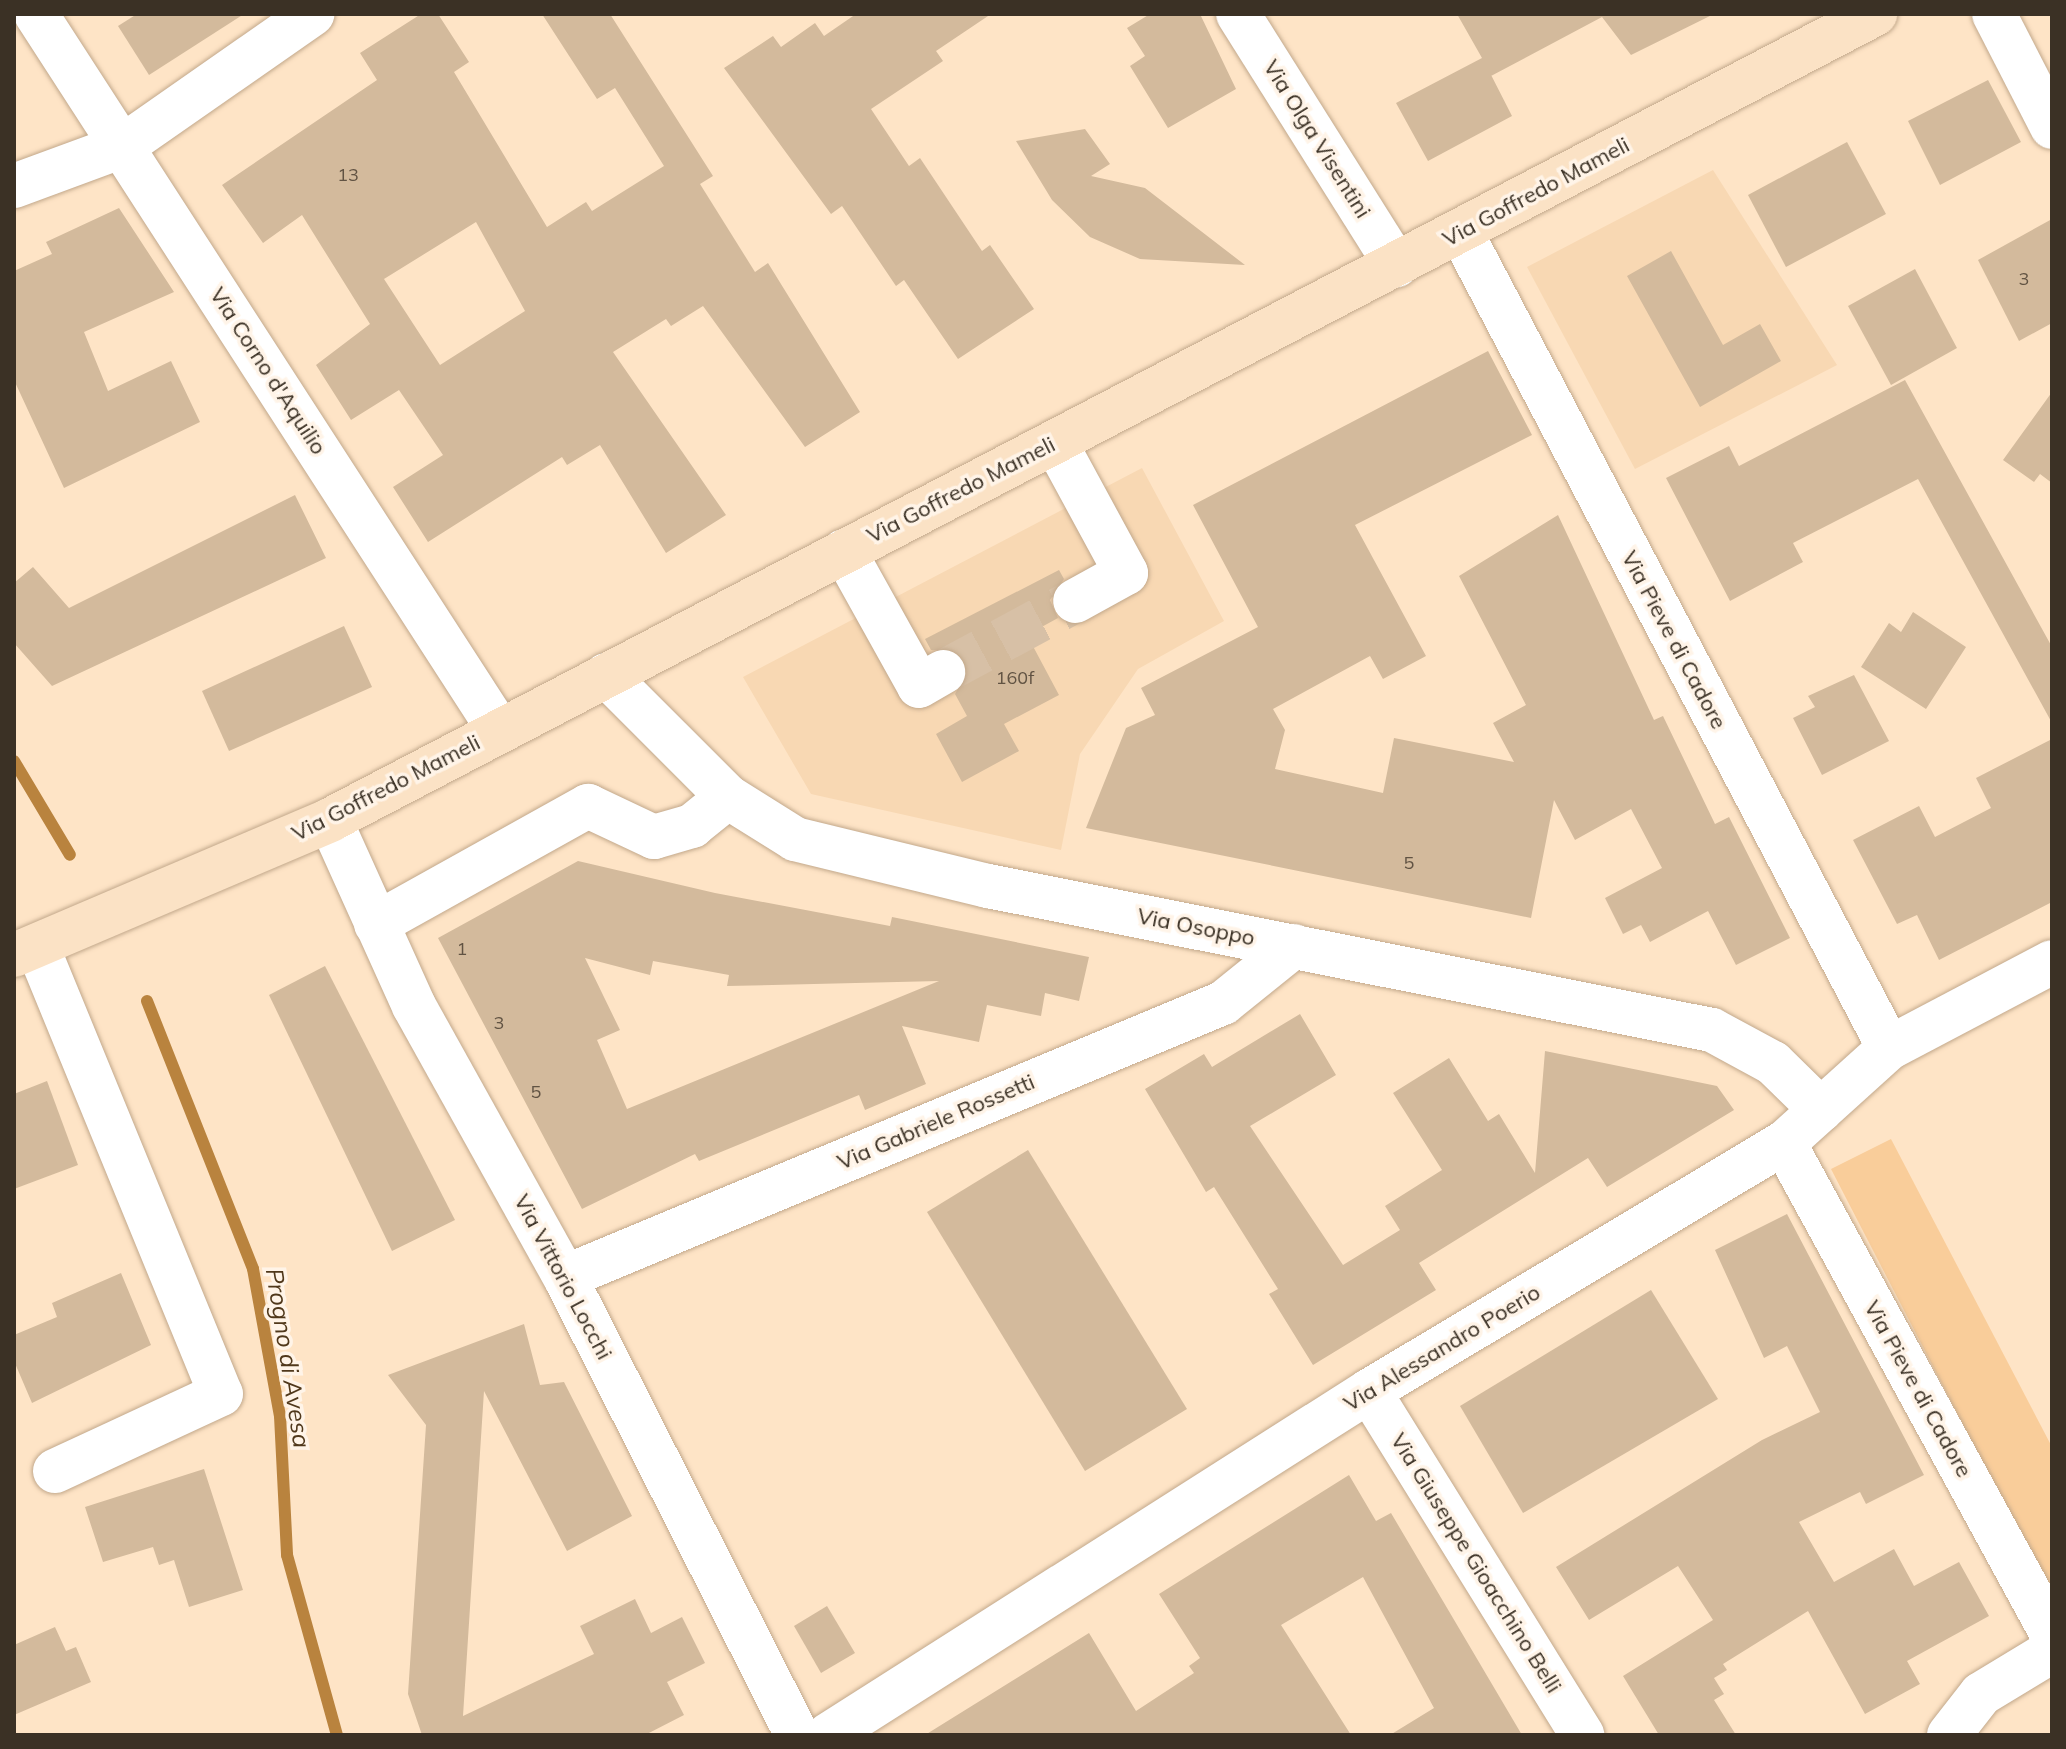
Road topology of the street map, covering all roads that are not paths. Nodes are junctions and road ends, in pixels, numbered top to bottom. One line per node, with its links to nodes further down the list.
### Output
1 (36, 14): 7 (street, Via Corno d'Aquilio)
2 (312, 14): 7 (street)
3 (1238, 14): 10 (street, Via Olga Visentini)
4 (1875, 14): 9 (main road, Via Goffredo Mameli)
5 (1994, 14): 6 (street)
6 (2052, 127)
7 (123, 146): 8 (street); 16 (street, Via Corno d'Aquilio)
8 (14, 186)
9 (1461, 232): 10 (main road, Via Goffredo Mameli); 23 (street, Via Pieve di Cadore)
10 (1396, 265): 11 (main road, Via Goffredo Mameli)
11 (1055, 442): 12 (main road, Via Goffredo Mameli); 13 (street)
12 (844, 551): 14 (street); 15 (main road, Via Goffredo Mameli)
13 (1075, 601)
14 (943, 672)
15 (606, 675): 16 (main road, Via Goffredo Mameli); 17 (street, Via Osoppo)
16 (499, 730): 18 (main road, Via Goffredo Mameli)
17 (728, 797): 19 (street); 20 (street, Via Osoppo)
18 (330, 820): 19 (street, Via Vittorio Locchi); 21 (main road, Via Goffredo Mameli)
19 (376, 924): 26 (street, Via Vittorio Locchi)
20 (1294, 946): 24 (street, Via Osoppo); 26 (street, Via Gabriele Rossetti)
21 (26, 950): 28 (street, Via Goffredo Mameli)
22 (2052, 962): 23 (street, Via Alessandro Poerio)
23 (1889, 1048): 24 (street, Via Alessandro Poerio)
24 (1821, 1110): 25 (street, Via Alessandro Poerio)
25 (1784, 1143): 27 (street, Via Alessandro Poerio); 29 (street, Via Pieve di Cadore)
26 (565, 1277): 31 (street, Via Vittorio Locchi)
27 (1369, 1391): 32 (street, Via Alessandro Poerio); 33 (street, Via Giuseppe Gioacchino Belli)
28 (55, 1471)
29 (2052, 1634)
30 (2052, 1651): 34 (street)
31 (797, 1735)
32 (828, 1735)
33 (1582, 1735)
34 (1949, 1735)

